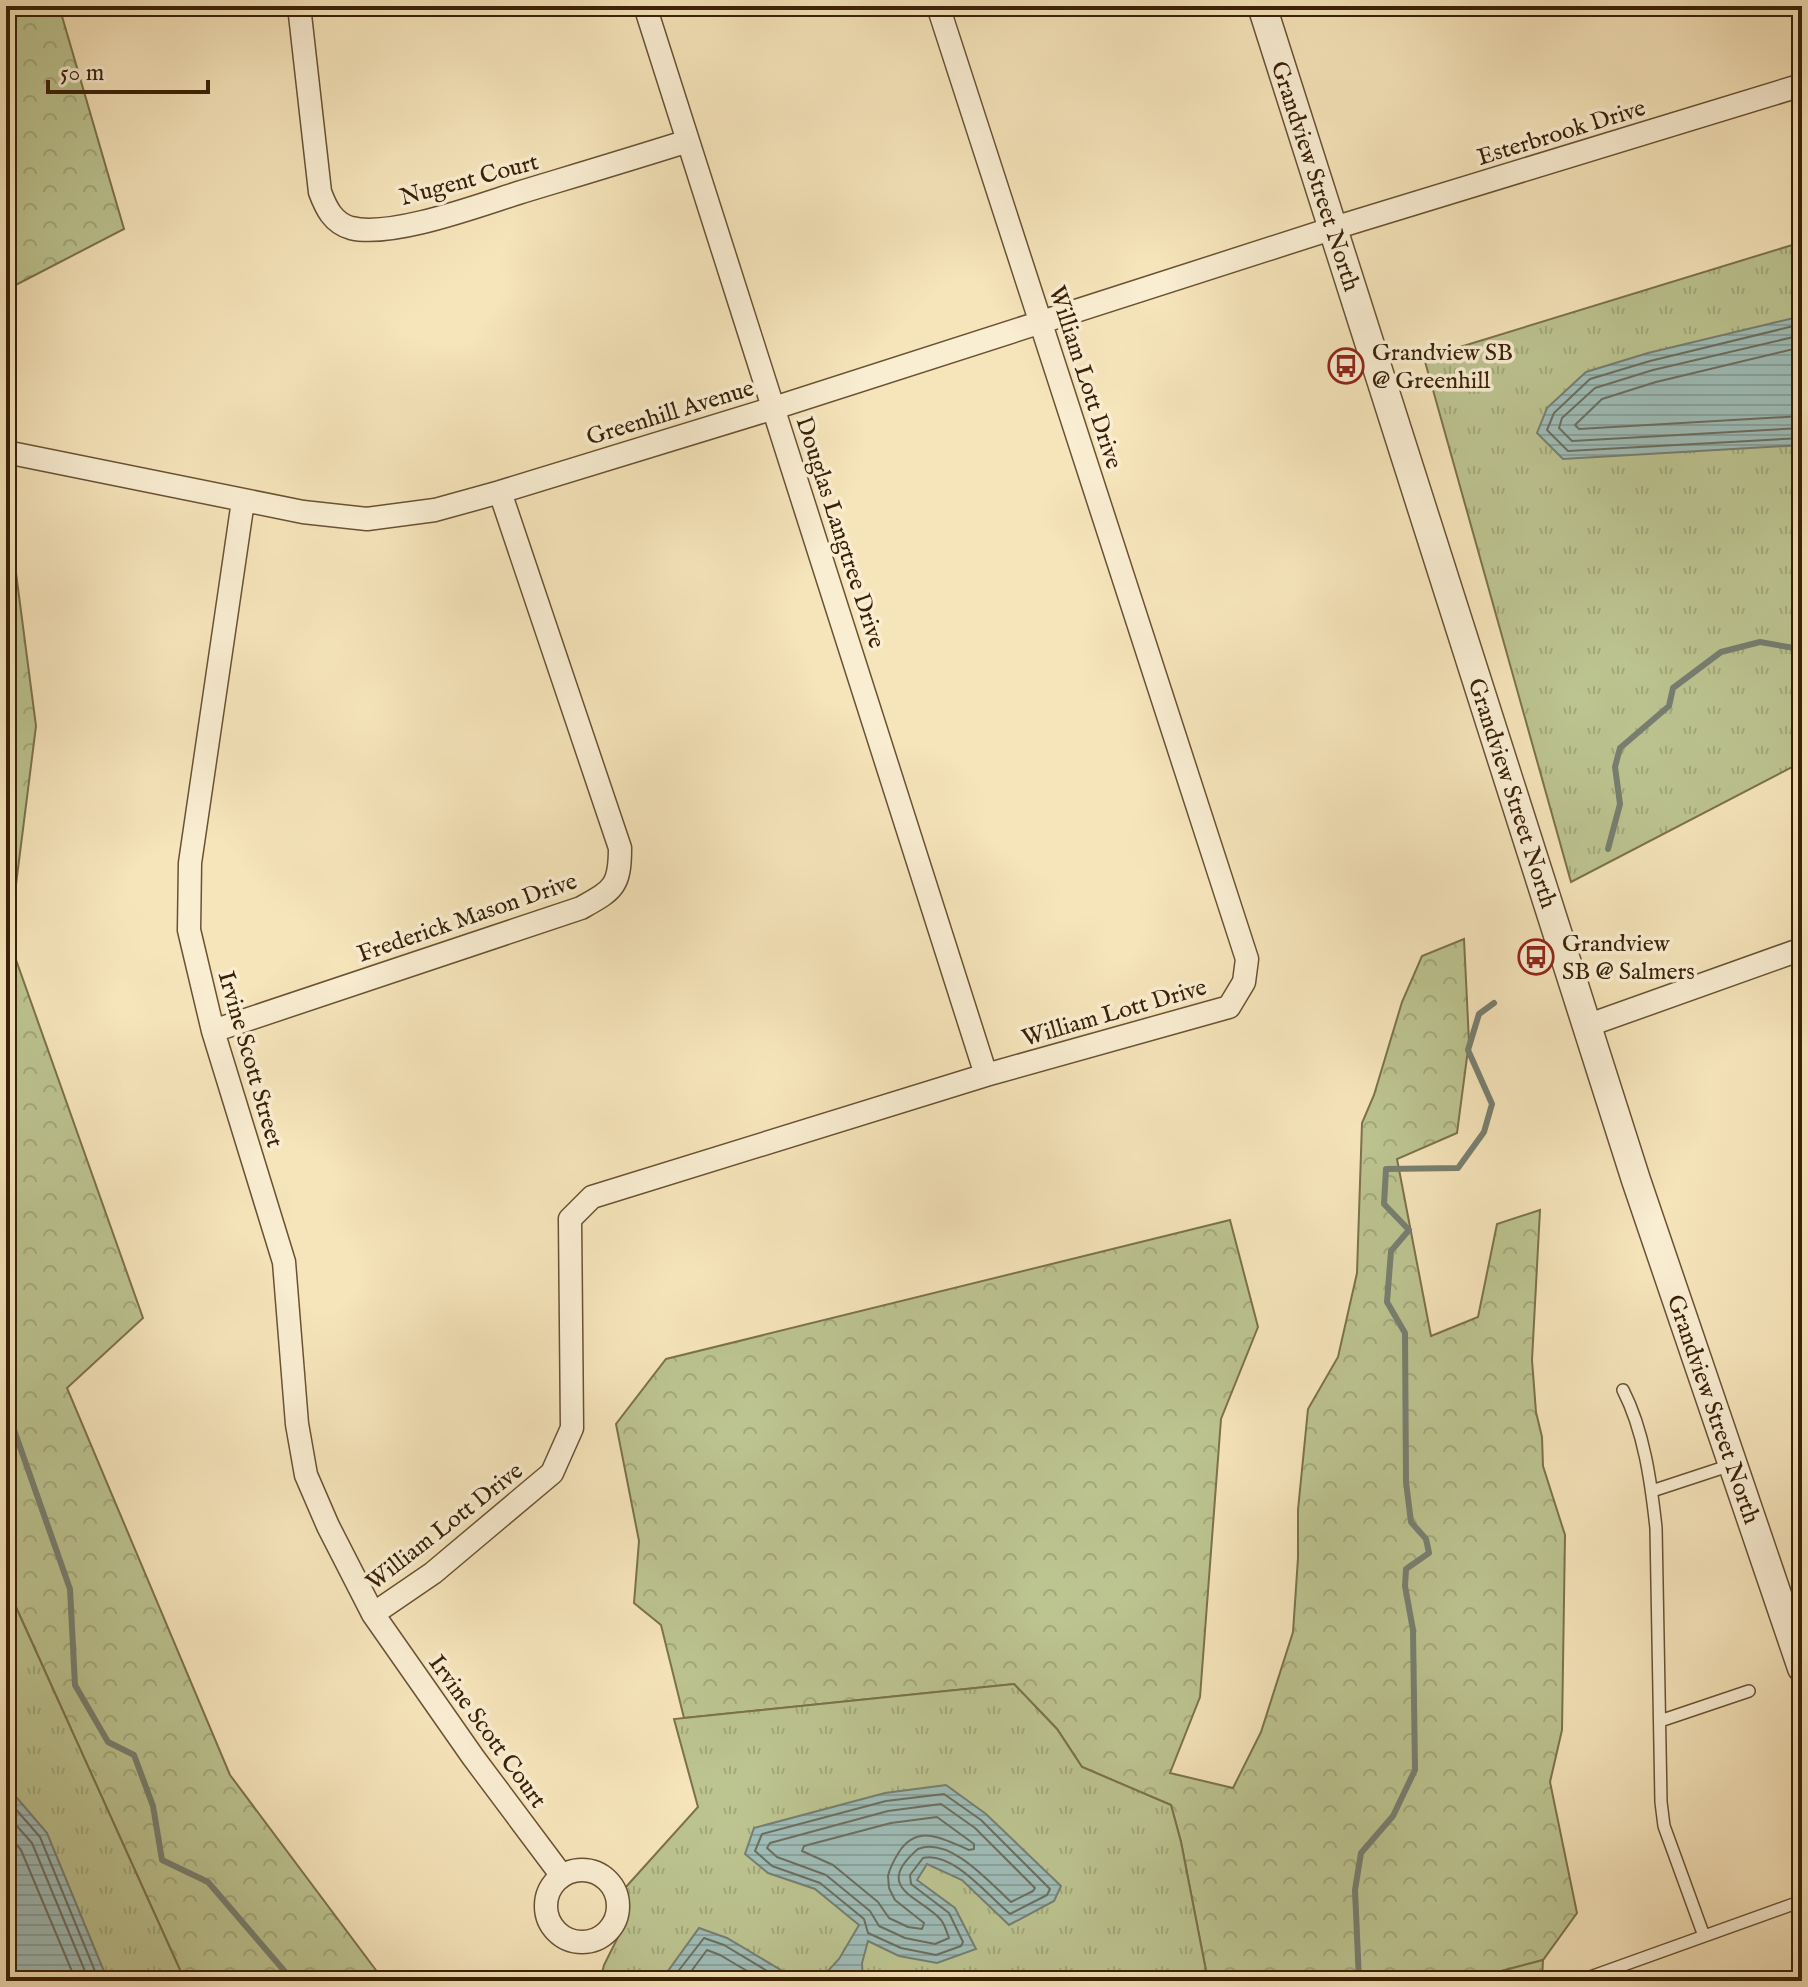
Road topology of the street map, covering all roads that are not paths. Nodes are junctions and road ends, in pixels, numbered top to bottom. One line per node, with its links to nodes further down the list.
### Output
1 (299, 6): 6 (street, Nugent Court)
2 (645, 6): 6 (street, Douglas Langtree Drive)
3 (938, 6): 8 (street, William Lott Drive)
4 (1262, 6): 7 (street, Grandview Street North)
5 (1802, 85): 7 (street, Esterbrook Drive)
6 (688, 141): 9 (street, Douglas Langtree Drive)
7 (1334, 228): 8 (street, Greenhill Avenue); 14 (street, Grandview Street North)
8 (1041, 321): 9 (street, Greenhill Avenue); 16 (street, William Lott Drive)
9 (774, 408): 11 (street, Greenhill Avenue); 16 (street, Douglas Langtree Drive)
10 (6, 452): 12 (street, Greenhill Avenue)
11 (500, 492): 12 (street, Greenhill Avenue); 15 (street, Frederick Mason Drive)
12 (243, 501): 15 (street, Irvine Scott Street)
13 (1802, 949): 14 (street)
14 (1586, 1026): 18 (street, Grandview Street North)
15 (213, 1031): 20 (street, Irvine Scott Street)
16 (986, 1075): 20 (street, William Lott Drive)
17 (1623, 1390): 19 (lane)
18 (1733, 1465): 19 (lane); 21 (street, Grandview Street North)
19 (1652, 1491): 23 (lane)
20 (373, 1614): 24 (street, Irvine Scott Court)
21 (1802, 1668)
22 (1749, 1691): 23 (lane)
23 (1660, 1721): 26 (lane)
24 (562, 1876)
25 (1802, 1901): 26 (lane)
26 (1704, 1936): 27 (lane)
27 (1579, 1981)

